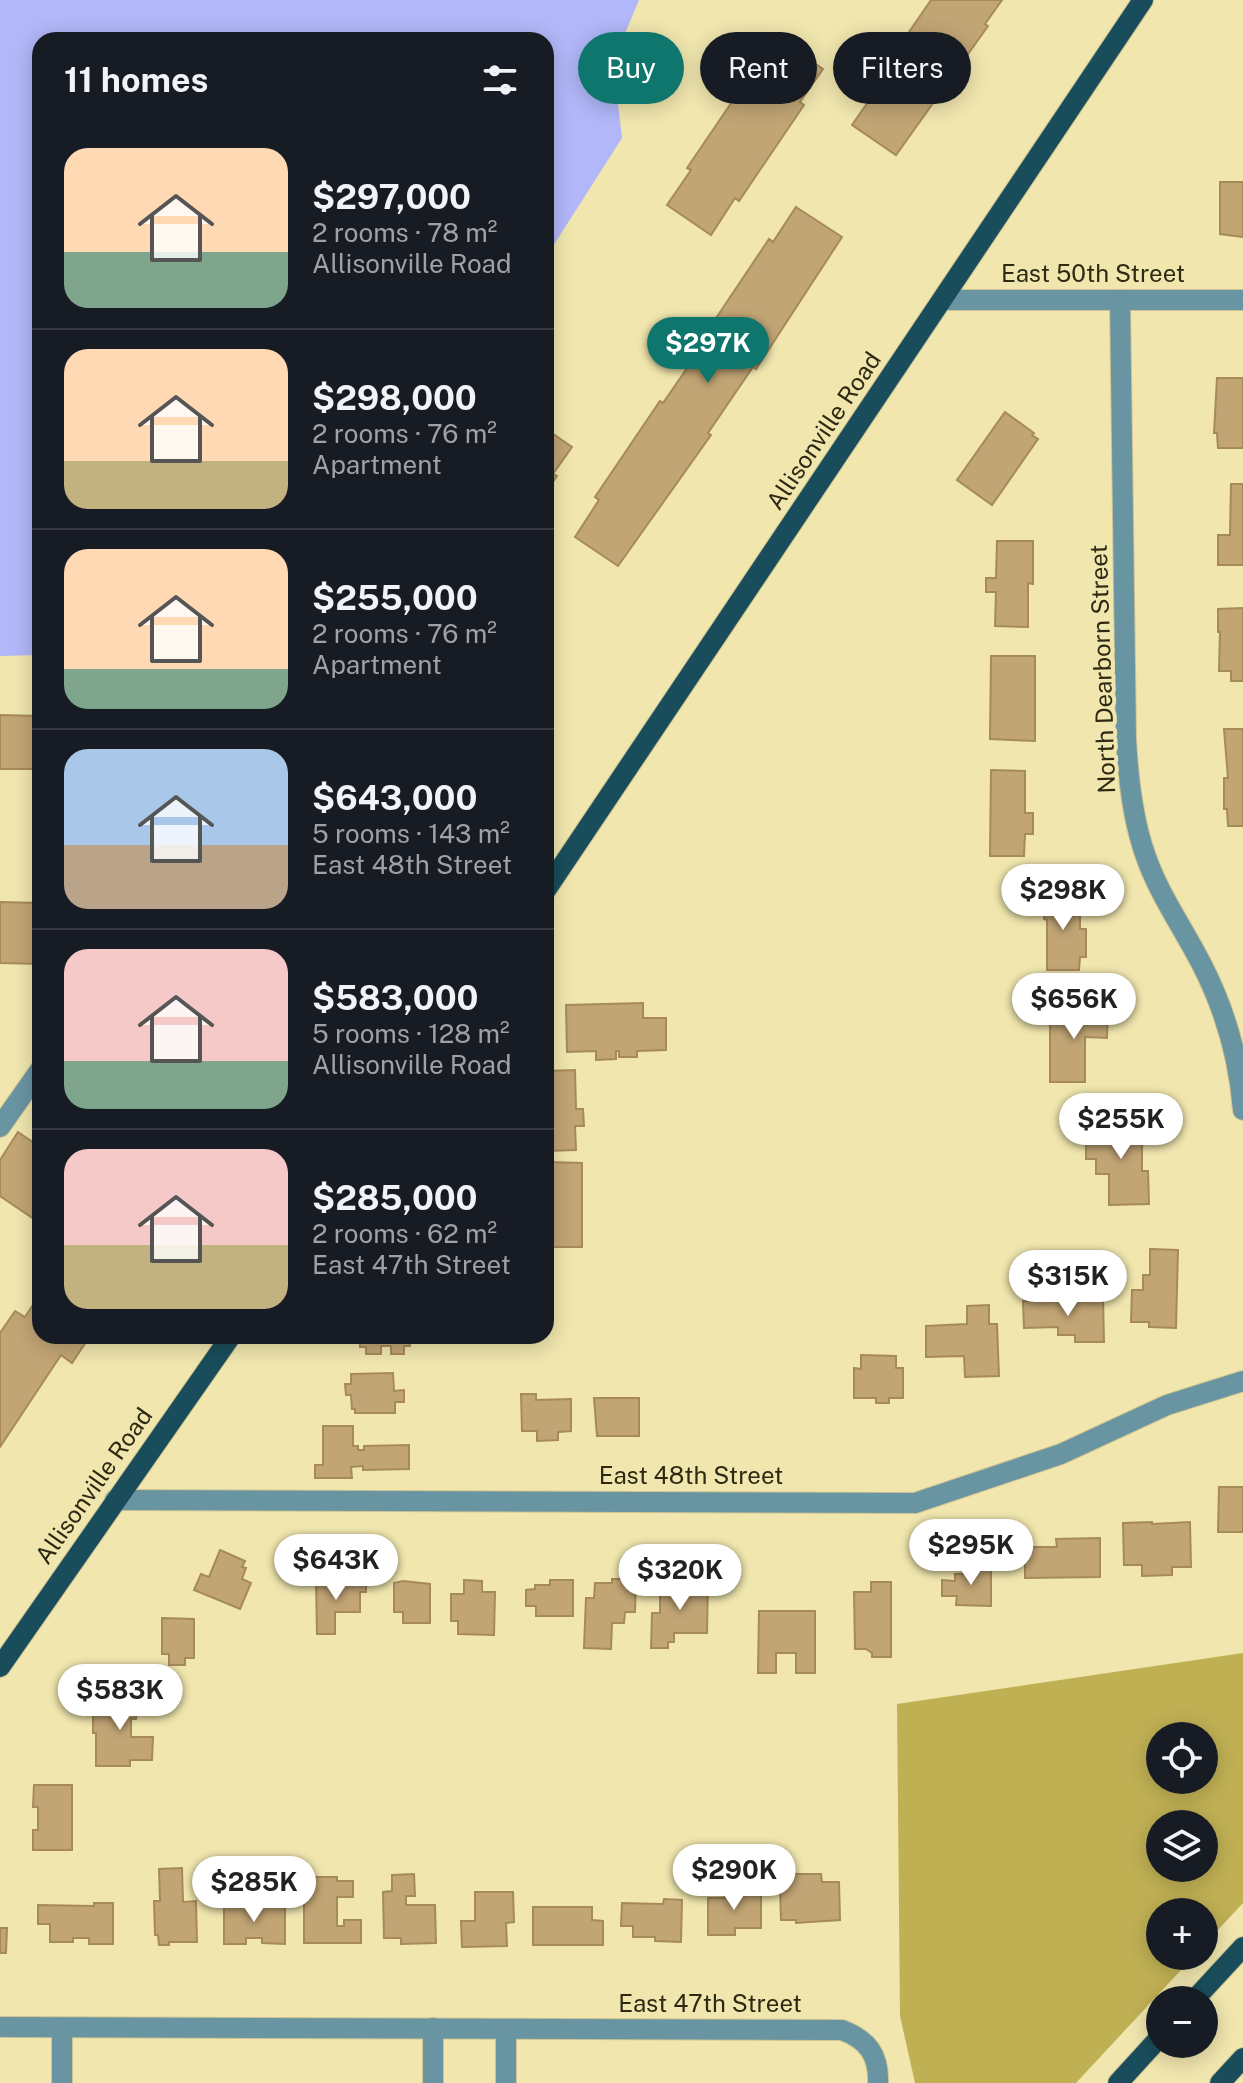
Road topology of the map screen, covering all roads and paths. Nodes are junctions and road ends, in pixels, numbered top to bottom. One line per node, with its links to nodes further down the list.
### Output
1 (1143, 0): 2 (main road, Allisonville Road)
2 (943, 300): 3 (street, East 50th Street); 5 (main road, Allisonville Road)
3 (1120, 300): 4 (street, East 50th Street); 7 (street, North Dearborn Street)
4 (1243, 300)
5 (554, 878)
6 (32, 1081): 8 (street)
7 (1243, 1110)
8 (0, 1127)
9 (225, 1344): 11 (main road, Allisonville Road)
10 (1243, 1381): 11 (street, East 48th Street)
11 (115, 1500): 12 (main road, Allisonville Road)
12 (0, 1667)
13 (1243, 1947): 14 (main road)
14 (1207, 1986)
15 (0, 2027): 16 (street, East 47th Street)
16 (62, 2028): 17 (street, East 47th Street); 21 (street)
17 (433, 2028): 18 (street, East 47th Street); 22 (street)
18 (506, 2029): 23 (street); 24 (street, East 47th Street)
19 (1146, 2052): 25 (main road)
20 (1243, 2058): 26 (main road)
21 (62, 2083)
22 (433, 2083)
23 (506, 2083)
24 (878, 2083)
25 (1118, 2083)
26 (1220, 2083)

